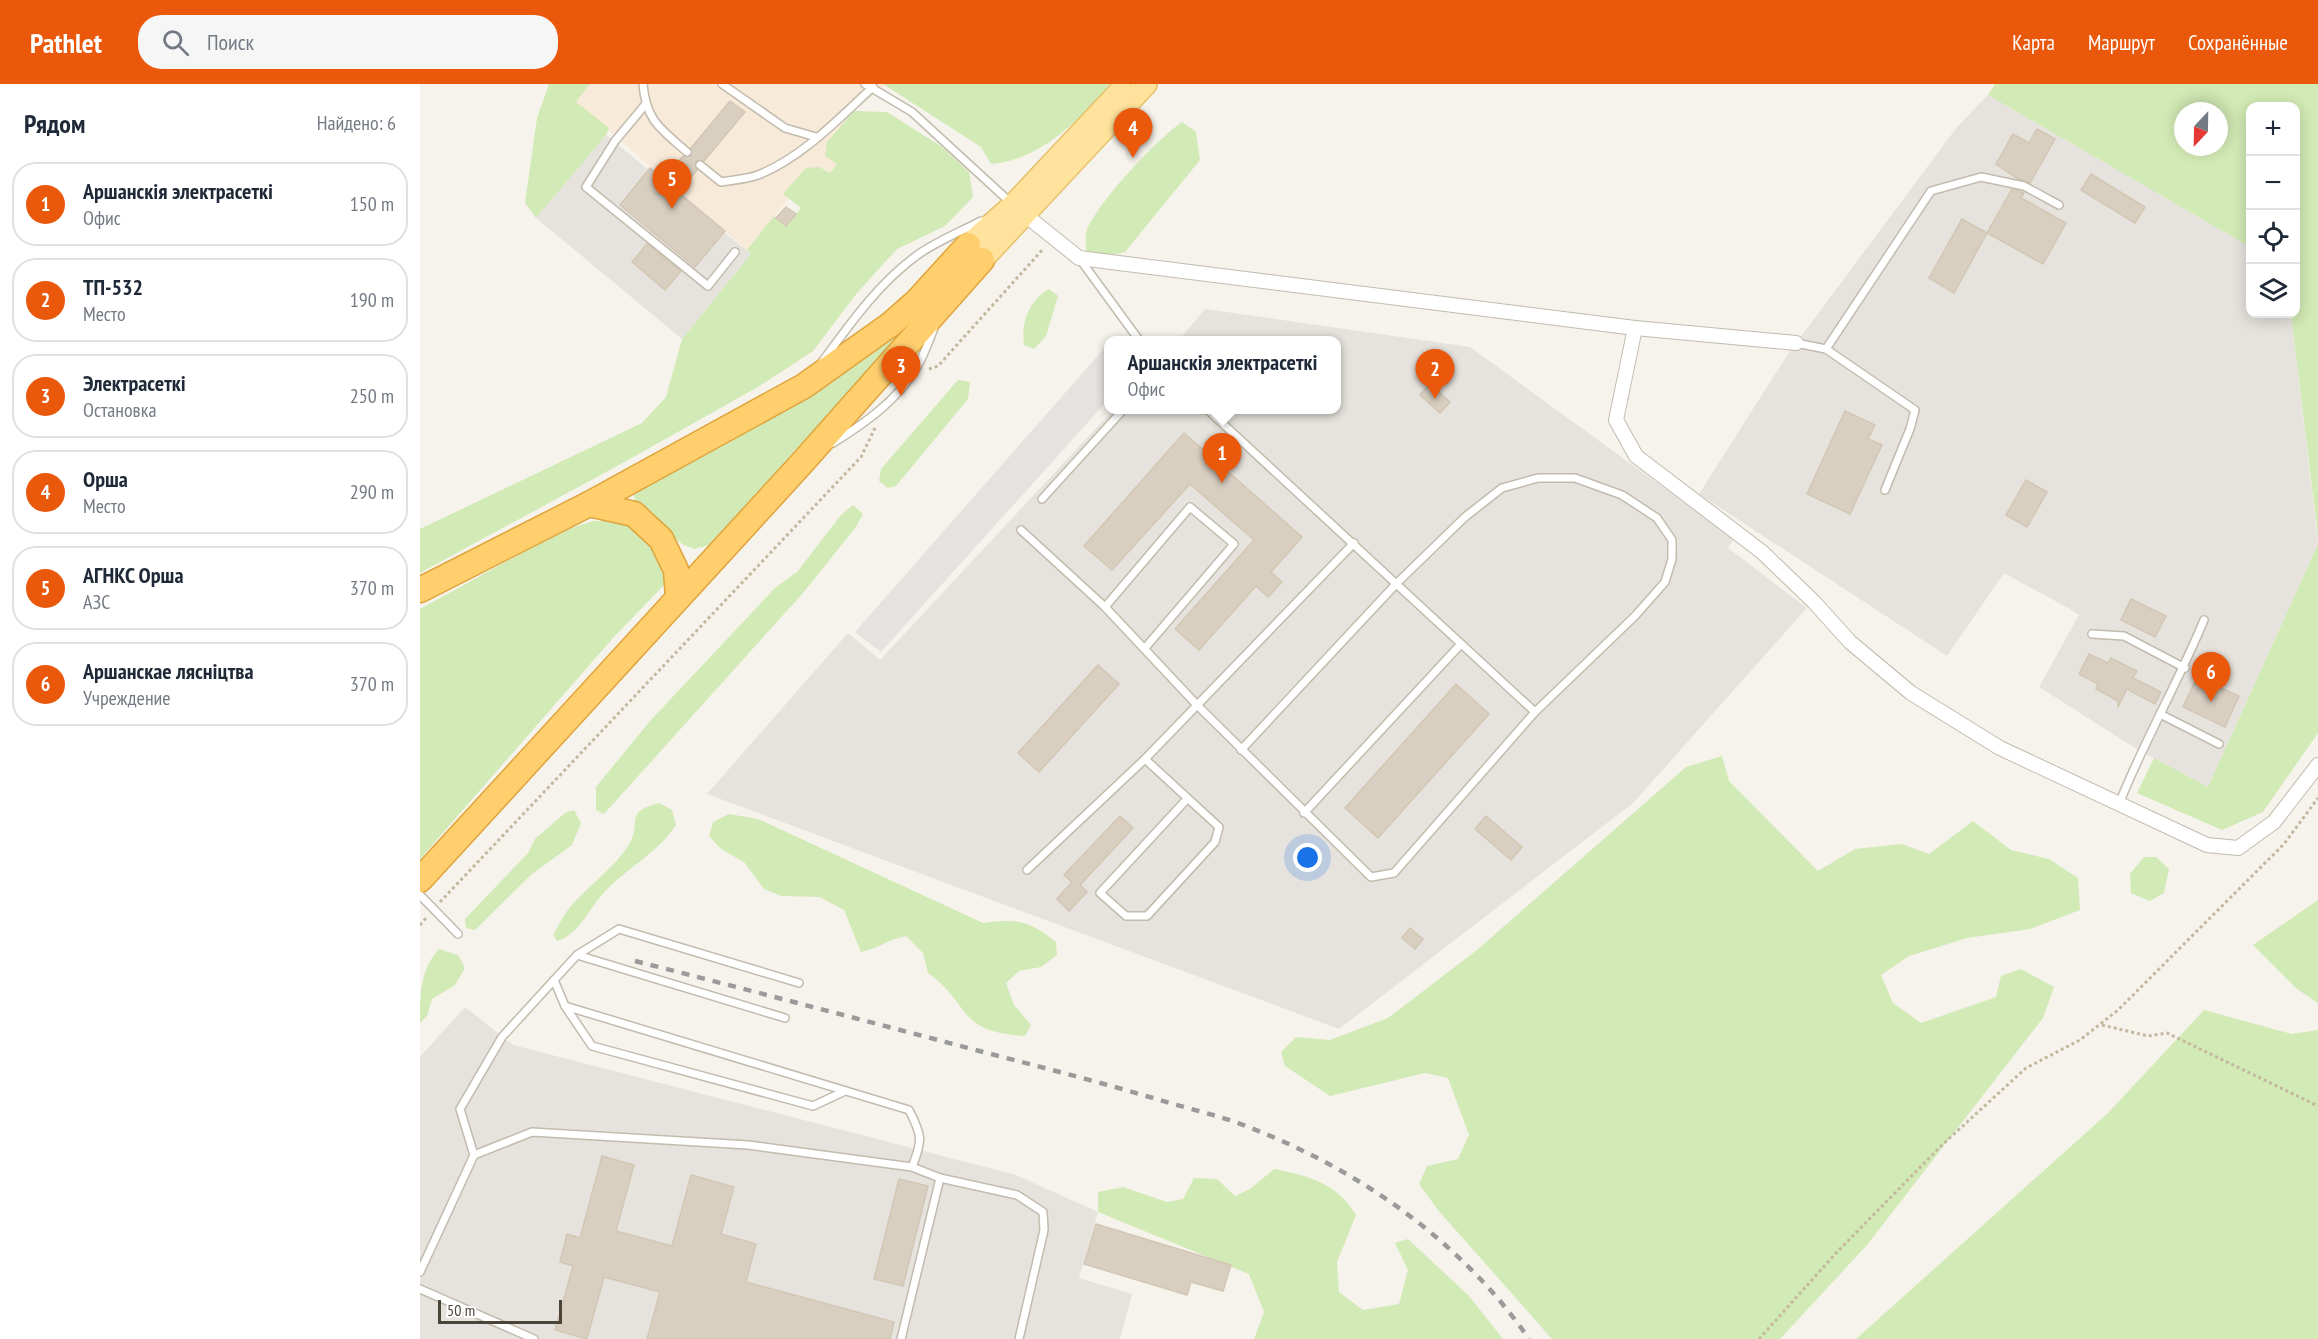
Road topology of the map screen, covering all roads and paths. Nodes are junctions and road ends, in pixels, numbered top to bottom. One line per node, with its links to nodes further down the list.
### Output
1 (643, 84): 6 (lane)
2 (722, 84): 7 (lane)
3 (1127, 84): 11 (main road)
4 (1146, 84): 11 (main road)
5 (869, 85): 7 (lane); 11 (lane)
6 (645, 105): 8 (lane); 13 (lane)
7 (816, 137): 9 (lane)
8 (687, 152)
9 (700, 165)
10 (2059, 205): 19 (lane)
11 (1019, 210): 12 (street); 14 (main road); 21 (lane)
12 (1053, 237): 15 (street); 20 (path)
13 (735, 252)
14 (975, 253): 21 (highway); 32 (highway)
15 (1079, 258): 16 (street); 17 (lane)
16 (1635, 328): 18 (street); 48 (street)
17 (1136, 336)
18 (1796, 343): 19 (lane)
19 (1826, 349): 25 (lane)
20 (921, 372)
21 (804, 386): 27 (highway)
22 (1119, 414): 26 (lane)
23 (1212, 414): 29 (lane)
24 (878, 422): 53 (path)
25 (1885, 490)
26 (1042, 499)
27 (589, 504): 31 (highway); 32 (highway)
28 (1021, 530): 33 (lane)
29 (1354, 543): 30 (lane); 39 (lane)
30 (1397, 583): 36 (lane); 40 (lane); 43 (lane)
31 (420, 590)
32 (678, 597): 51 (highway)
33 (1105, 607): 37 (lane); 37 (lane)
34 (2204, 620): 38 (lane)
35 (2092, 634): 38 (lane)
36 (1461, 644): 40 (lane); 49 (lane)
37 (1145, 648): 39 (lane)
38 (2185, 668): 41 (lane)
39 (1197, 705): 43 (lane); 44 (lane)
40 (1535, 712): 49 (lane)
41 (2160, 714): 42 (lane); 48 (lane)
42 (2219, 744)
43 (1241, 750): 49 (lane)
44 (1145, 759): 47 (lane); 50 (lane)
45 (2318, 765): 48 (street)
46 (2318, 798): 61 (path)
47 (1187, 799): 47 (lane)
48 (2119, 804)
49 (1304, 813)
50 (1027, 870)
51 (420, 880)
52 (420, 895): 53 (lane)
53 (433, 909): 54 (path); 55 (lane)
54 (420, 925)
55 (458, 934)
56 (577, 955): 57 (lane); 58 (lane); 60 (lane)
57 (554, 980): 59 (lane); 64 (lane)
58 (799, 983)
59 (565, 1006): 62 (lane); 62 (lane)
60 (785, 1018)
61 (2100, 1025): 63 (path); 72 (path)
62 (845, 1091): 65 (lane)
63 (2318, 1106)
64 (474, 1155): 65 (lane); 67 (lane)
65 (912, 1167): 66 (lane)
66 (940, 1178): 70 (lane); 71 (lane)
67 (420, 1272)
68 (420, 1288): 69 (lane)
69 (534, 1339)
70 (901, 1339)
71 (1018, 1339)
72 (1759, 1339)

